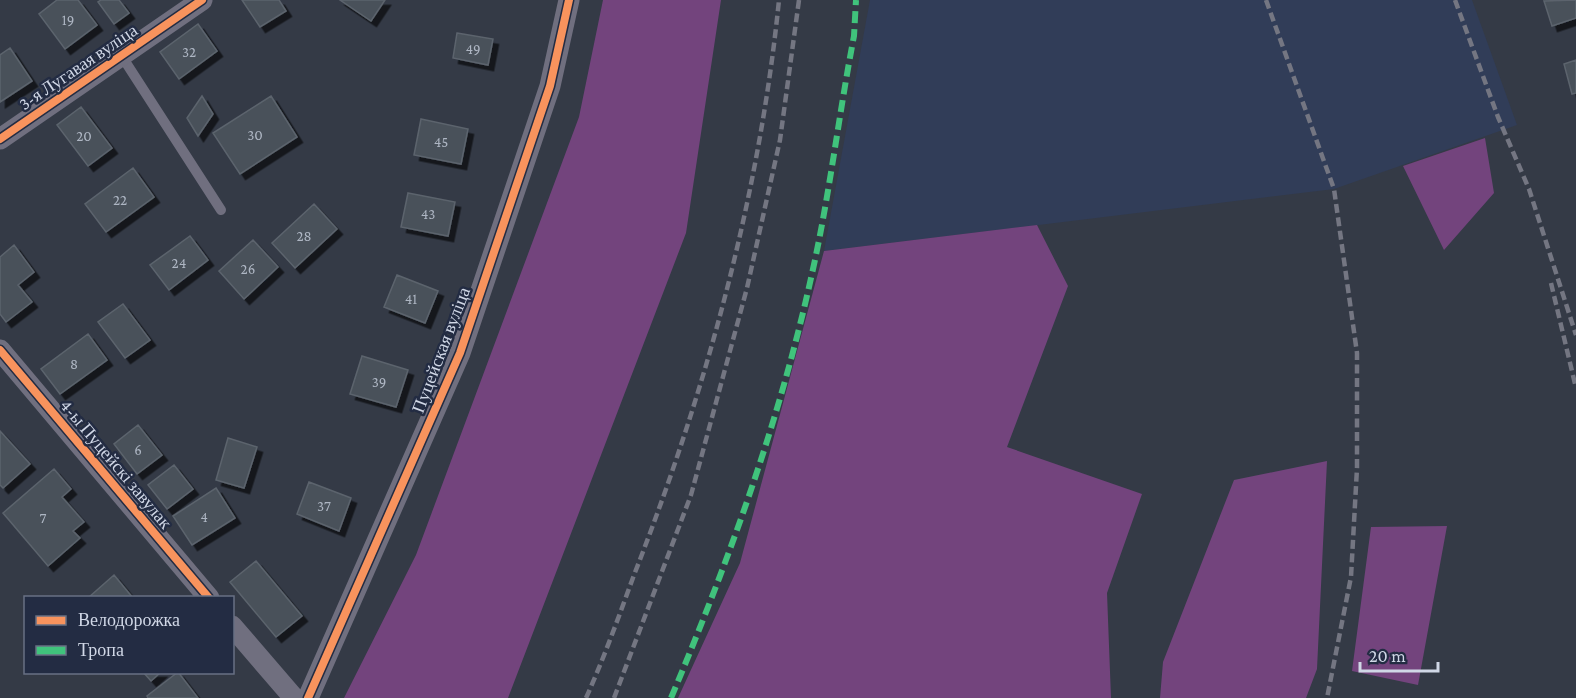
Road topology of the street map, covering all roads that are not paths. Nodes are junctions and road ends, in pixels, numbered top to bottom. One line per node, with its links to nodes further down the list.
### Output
1 (202, 0): 3 (street, 3-я Лугавая вуліца)
2 (569, 0): 10 (street, Пуцейская вуліца)
3 (121, 56): 4 (street, 3-я Лугавая вуліца); 5 (lane)
4 (0, 139)
5 (221, 210)
6 (0, 350): 7 (street, 4-ы Пуцейскі завулак)
7 (208, 596)
8 (234, 628): 9 (street)
9 (294, 698)
10 (308, 698)

